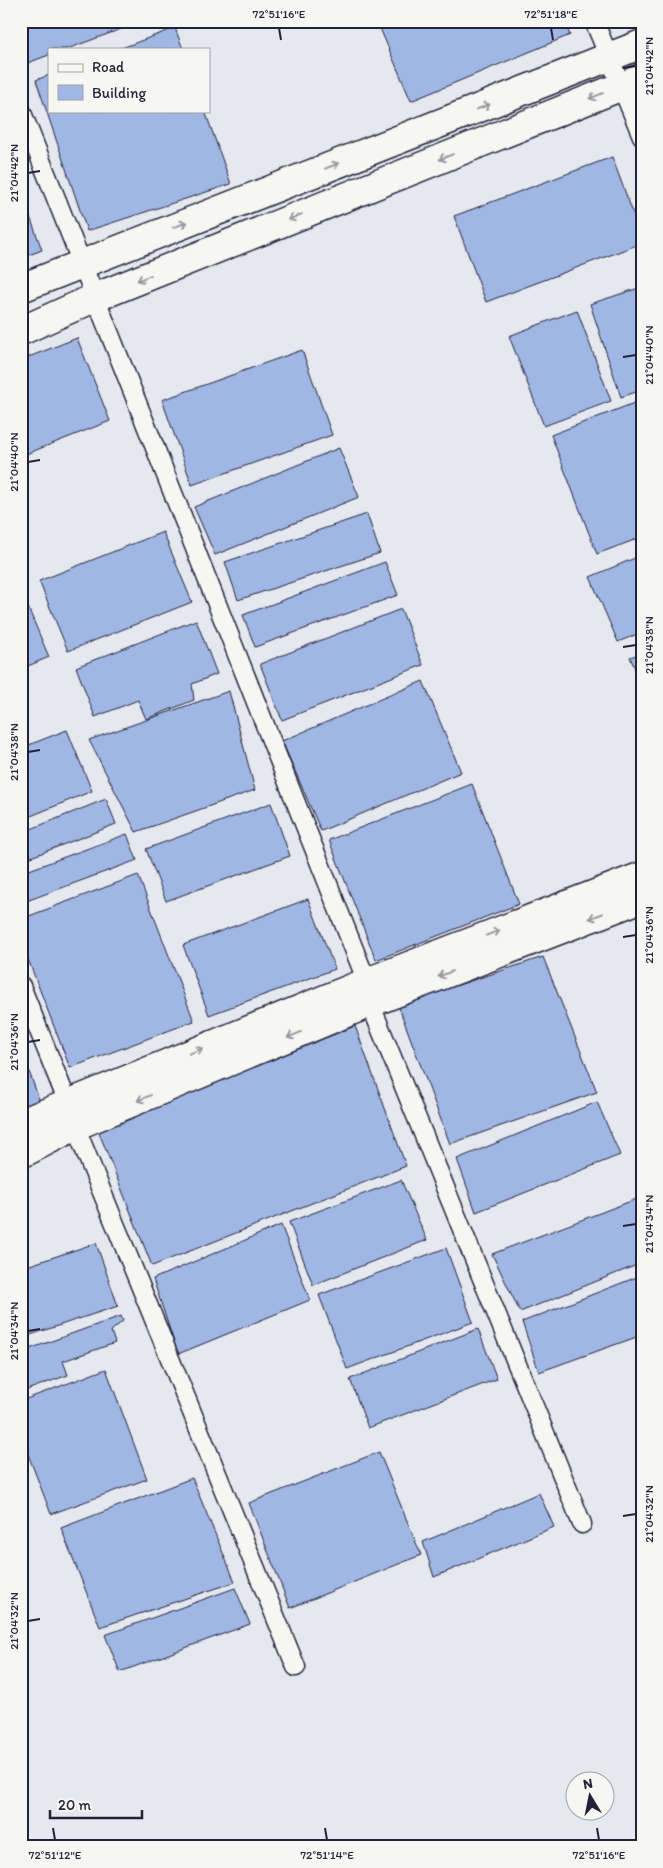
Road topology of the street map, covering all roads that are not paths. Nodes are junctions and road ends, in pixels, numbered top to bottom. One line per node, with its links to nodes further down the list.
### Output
1 (594, 21): 3 (lane)
2 (642, 44): 3 (street)
3 (609, 57): 4 (lane); 7 (street, one-way to 3)
4 (632, 82): 6 (lane); 9 (street, one-way to 9)
5 (21, 110): 7 (lane)
6 (642, 136)
7 (82, 264): 8 (street); 9 (lane)
8 (21, 288)
9 (94, 298): 10 (street); 14 (lane)
10 (21, 331)
11 (642, 876): 14 (street, one-way to 11)
12 (642, 898): 14 (street, one-way to 14)
13 (21, 986): 15 (lane)
14 (368, 992): 15 (street); 18 (lane)
15 (72, 1115): 16 (street); 17 (street); 19 (lane)
16 (21, 1123)
17 (21, 1154)
18 (582, 1524)
19 (296, 1667)

